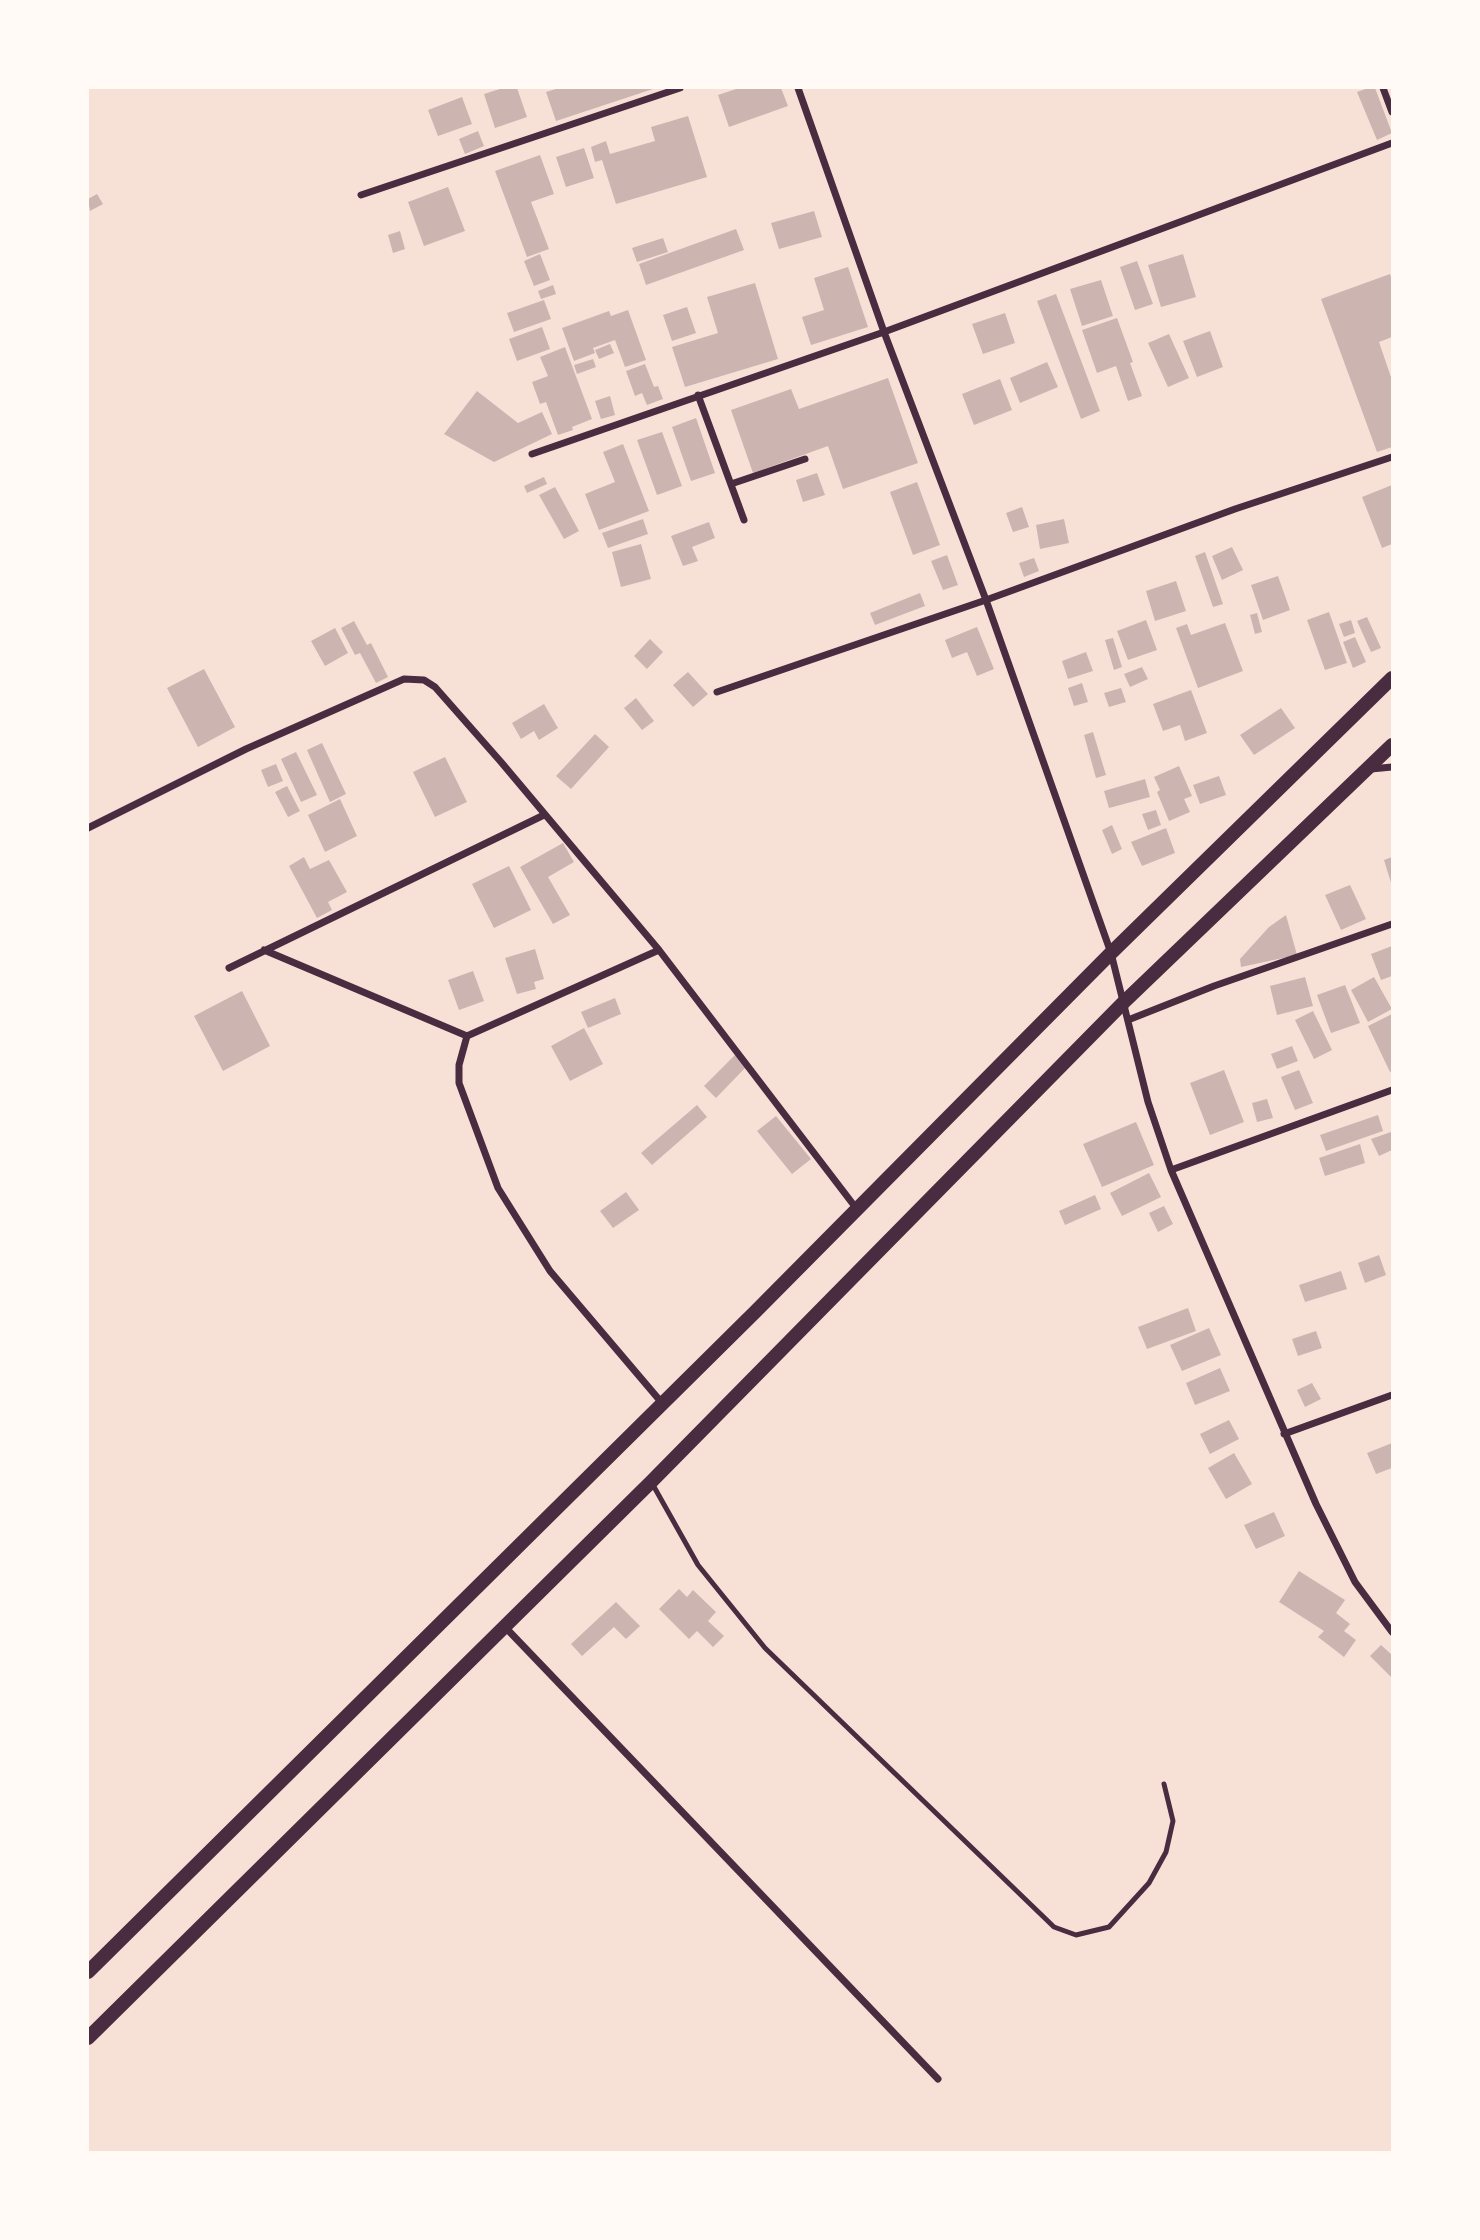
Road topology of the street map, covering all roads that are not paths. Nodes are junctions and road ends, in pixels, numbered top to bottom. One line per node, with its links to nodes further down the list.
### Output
1 (680, 88): 6 (street)
2 (798, 88): 7 (street)
3 (1383, 88): 4 (street)
4 (1392, 113)
5 (1392, 143): 7 (street)
6 (361, 195)
7 (884, 332): 8 (street); 14 (street)
8 (698, 395): 9 (street); 12 (street)
9 (532, 454)
10 (1392, 457): 14 (street)
11 (805, 459): 12 (street)
12 (732, 484): 13 (street)
13 (744, 520)
14 (986, 600): 16 (street); 25 (street)
15 (1392, 678): 25 (main road)
16 (717, 692)
17 (1392, 745): 19 (main road)
18 (1392, 767): 19 (street)
19 (1367, 770): 27 (main road)
20 (544, 815): 21 (street); 23 (street); 24 (street)
21 (88, 828)
22 (1392, 924): 28 (street)
23 (264, 950): 26 (street); 29 (street)
24 (659, 950): 29 (street); 32 (street)
25 (1111, 953): 27 (street); 32 (main road)
26 (229, 968)
27 (1124, 1002): 28 (street); 36 (main road)
28 (1128, 1020): 31 (street)
29 (467, 1036): 34 (street)
30 (1392, 1090): 31 (street)
31 (1171, 1170): 35 (street)
32 (856, 1208): 34 (main road)
33 (1392, 1395): 35 (street)
34 (662, 1403): 40 (main road)
35 (1284, 1434): 38 (street)
36 (651, 1482): 37 (main road); 39 (lane)
37 (505, 1627): 41 (main road); 42 (street)
38 (1392, 1632)
39 (1164, 1784)
40 (88, 1972)
41 (88, 2038)
42 (938, 2079)

